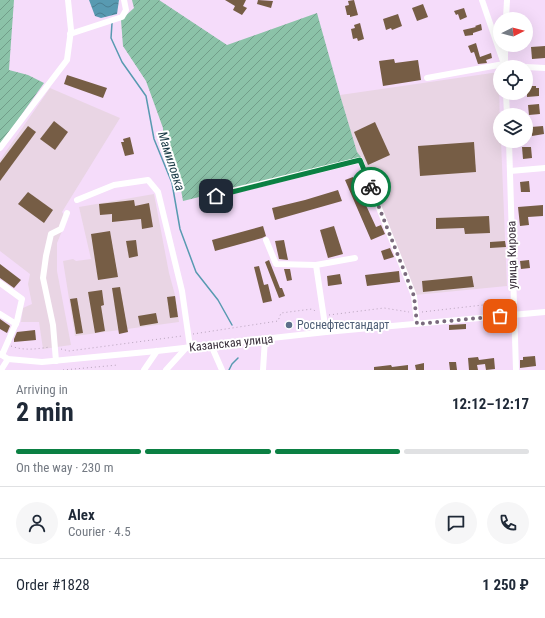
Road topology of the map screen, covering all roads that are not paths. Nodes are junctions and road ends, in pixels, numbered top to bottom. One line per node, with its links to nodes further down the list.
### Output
1 (68, 0): 6 (street)
2 (124, 0): 6 (street)
3 (482, 0): 7 (street)
4 (506, 0): 5 (street)
5 (506, 12)
6 (70, 34): 12 (street)
7 (502, 60)
8 (533, 67): 10 (street)
9 (493, 68): 11 (street)
10 (545, 68)
11 (427, 78)
12 (0, 148)
13 (509, 148): 15 (street, улица Кирова)
14 (545, 168): 15 (street)
15 (510, 171): 25 (street, улица Кирова)
16 (216, 196): 27 (street)
17 (77, 200): 31 (street)
18 (67, 213): 35 (street)
19 (266, 240): 21 (street)
20 (355, 258): 21 (street)
21 (316, 265): 28 (street)
22 (0, 283): 26 (street)
23 (545, 312): 25 (street, Казанская улица)
24 (0, 314): 26 (street)
25 (514, 315): 27 (street, Казанская улица); 41 (street, улица Кирова)
26 (16, 324): 33 (street)
27 (417, 324): 28 (street, Казанская улица)
28 (326, 332): 29 (street, Казанская улица)
29 (265, 339): 30 (street, Казанская улица); 40 (street)
30 (211, 344): 31 (street, Казанская улица); 39 (street)
31 (188, 347): 32 (street, Казанская улица); 38 (street)
32 (157, 351): 35 (street, Казанская улица); 37 (street)
33 (1, 354): 34 (street)
34 (8, 359): 35 (street, Казанская улица); 36 (street)
35 (56, 361)
36 (1, 370)
37 (144, 370)
38 (166, 370)
39 (222, 370)
40 (263, 370)
41 (516, 370)

